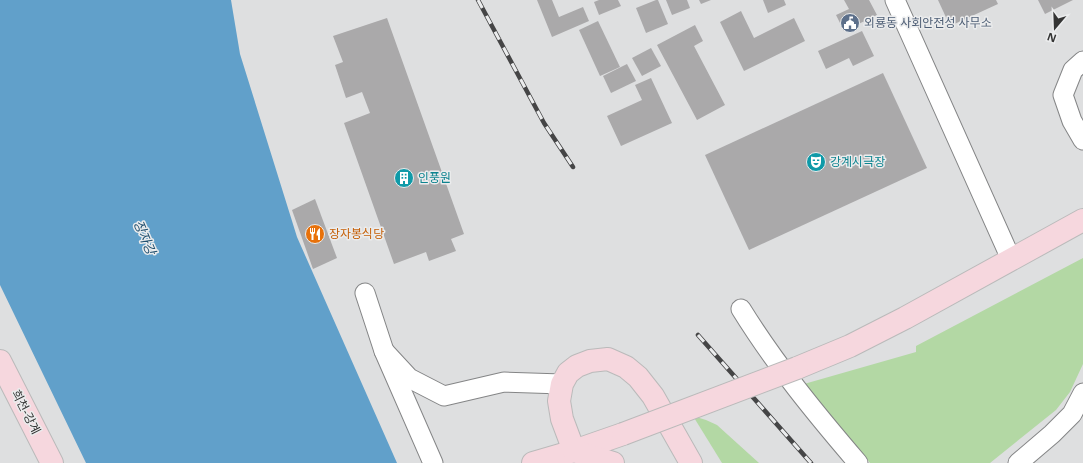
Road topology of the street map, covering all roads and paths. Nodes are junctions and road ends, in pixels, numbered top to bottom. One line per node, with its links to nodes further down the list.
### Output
1 (895, 0): 5 (street)
2 (1083, 62): 3 (street)
3 (1083, 140)
4 (1083, 220): 5 (main road)
5 (1011, 259): 12 (main road, bridge)
6 (365, 293): 8 (street)
7 (741, 309): 18 (street)
8 (384, 351): 10 (street); 15 (street)
9 (0, 361): 14 (main road, 희천-강계)
10 (562, 384): 12 (main road); 17 (main road)
11 (1083, 393): 19 (street)
12 (574, 451): 13 (main road); 16 (main road)
13 (535, 462)
14 (52, 463)
15 (433, 463)
16 (613, 463)
17 (691, 463)
18 (858, 463)
19 (1018, 463)

